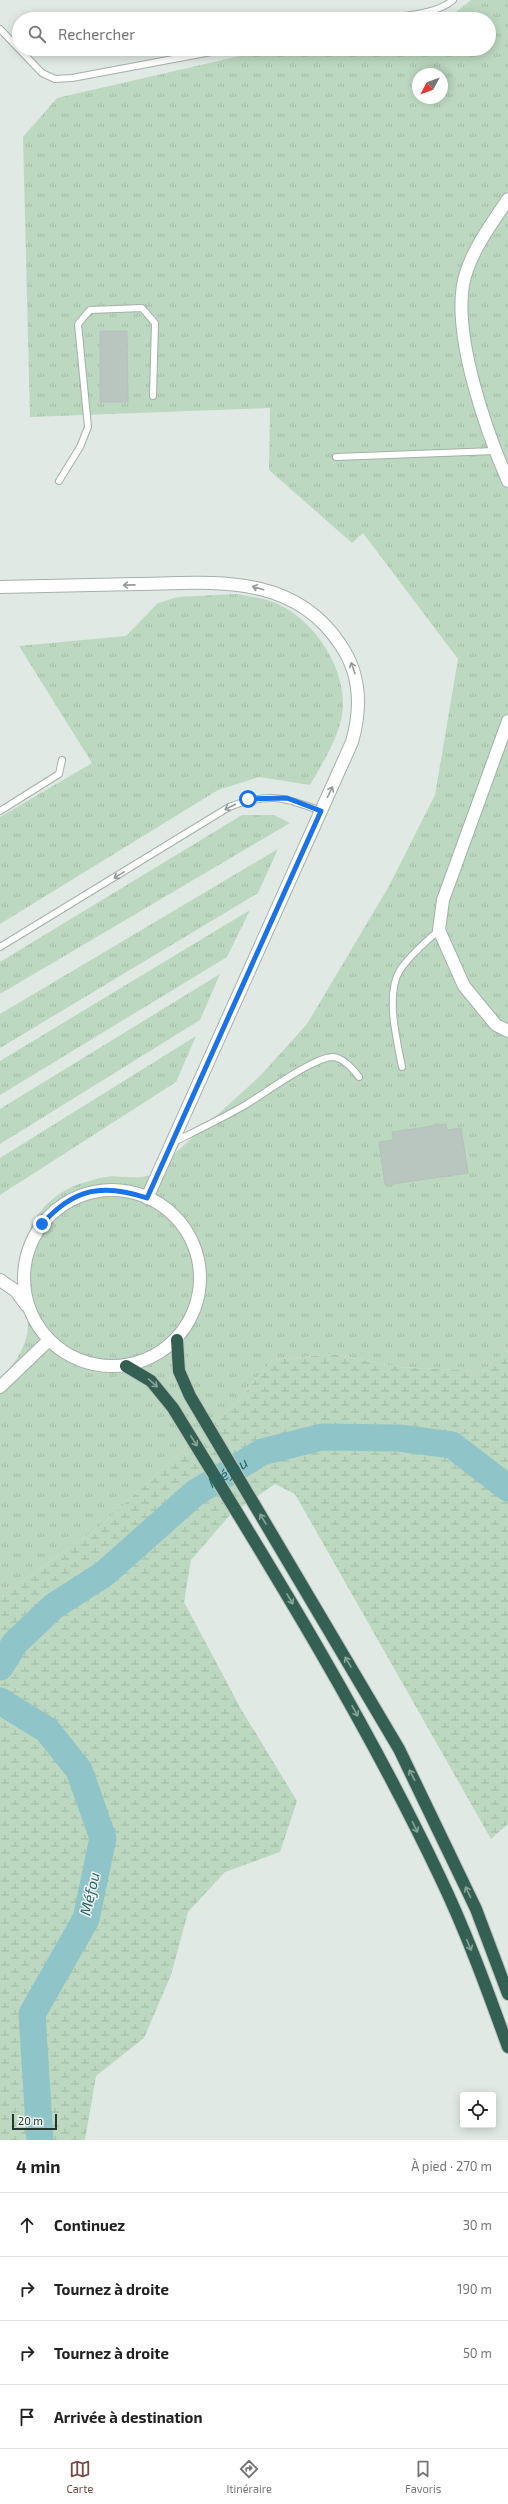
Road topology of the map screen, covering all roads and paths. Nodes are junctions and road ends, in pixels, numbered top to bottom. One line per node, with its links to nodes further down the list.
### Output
1 (453, 0): 2 (lane)
2 (423, 12)
3 (0, 29): 4 (lane)
4 (12, 42)
5 (26, 56): 6 (lane)
6 (190, 56)
7 (508, 199): 9 (street)
8 (153, 396): 11 (lane)
9 (495, 451): 10 (lane); 12 (street)
10 (336, 457)
11 (59, 481)
12 (508, 481)
13 (0, 587): 17 (street, one-way to 13)
14 (508, 721): 18 (street)
15 (62, 760): 16 (lane)
16 (0, 810)
17 (321, 811): 19 (lane, one-way to 19); 23 (street)
18 (438, 930): 20 (street); 21 (lane)
19 (0, 947)
20 (508, 1031)
21 (402, 1067)
22 (359, 1076): 23 (lane)
23 (172, 1143): 24 (street)
24 (147, 1198): 26 (street); 28 (street)
25 (0, 1280): 26 (street)
26 (31, 1312): 27 (street)
27 (49, 1340): 29 (street); 30 (street)
28 (177, 1340): 29 (street); 31 (highway, one-way to 28)
29 (126, 1366): 32 (highway, one-way to 32)
30 (0, 1387)
31 (508, 1994)
32 (508, 2047)

